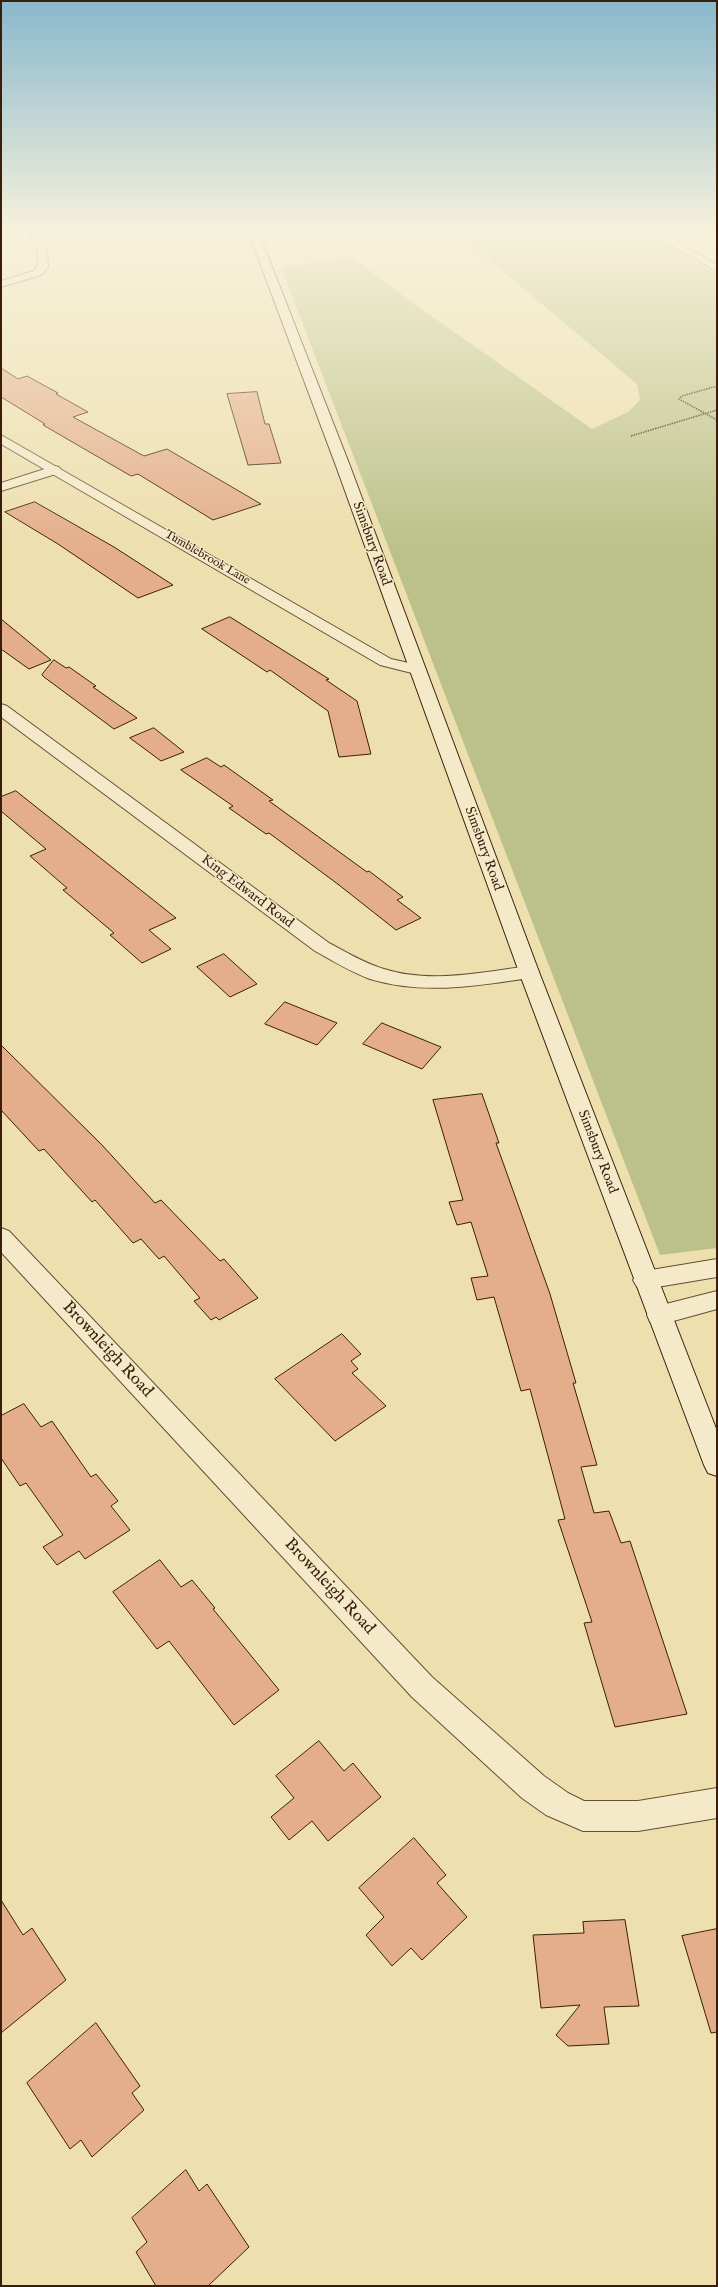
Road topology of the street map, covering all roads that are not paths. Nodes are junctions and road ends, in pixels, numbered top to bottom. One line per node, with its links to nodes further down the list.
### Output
1 (294, 338): 5 (street, Simsbury Road)
2 (1, 439): 3 (street, Tumblebrook Lane)
3 (54, 470): 4 (street); 5 (street, Tumblebrook Lane)
4 (1, 487)
5 (416, 669): 7 (street, Simsbury Road)
6 (1, 709): 7 (street, King Edward Road)
7 (529, 972): 10 (street, Simsbury Road)
8 (1, 1237): 14 (street, Brownleigh Road)
9 (717, 1268): 10 (street)
10 (645, 1280): 12 (street, Simsbury Road)
11 (717, 1300): 12 (street)
12 (659, 1315): 13 (street, Simsbury Road)
13 (717, 1465)
14 (717, 1804)

